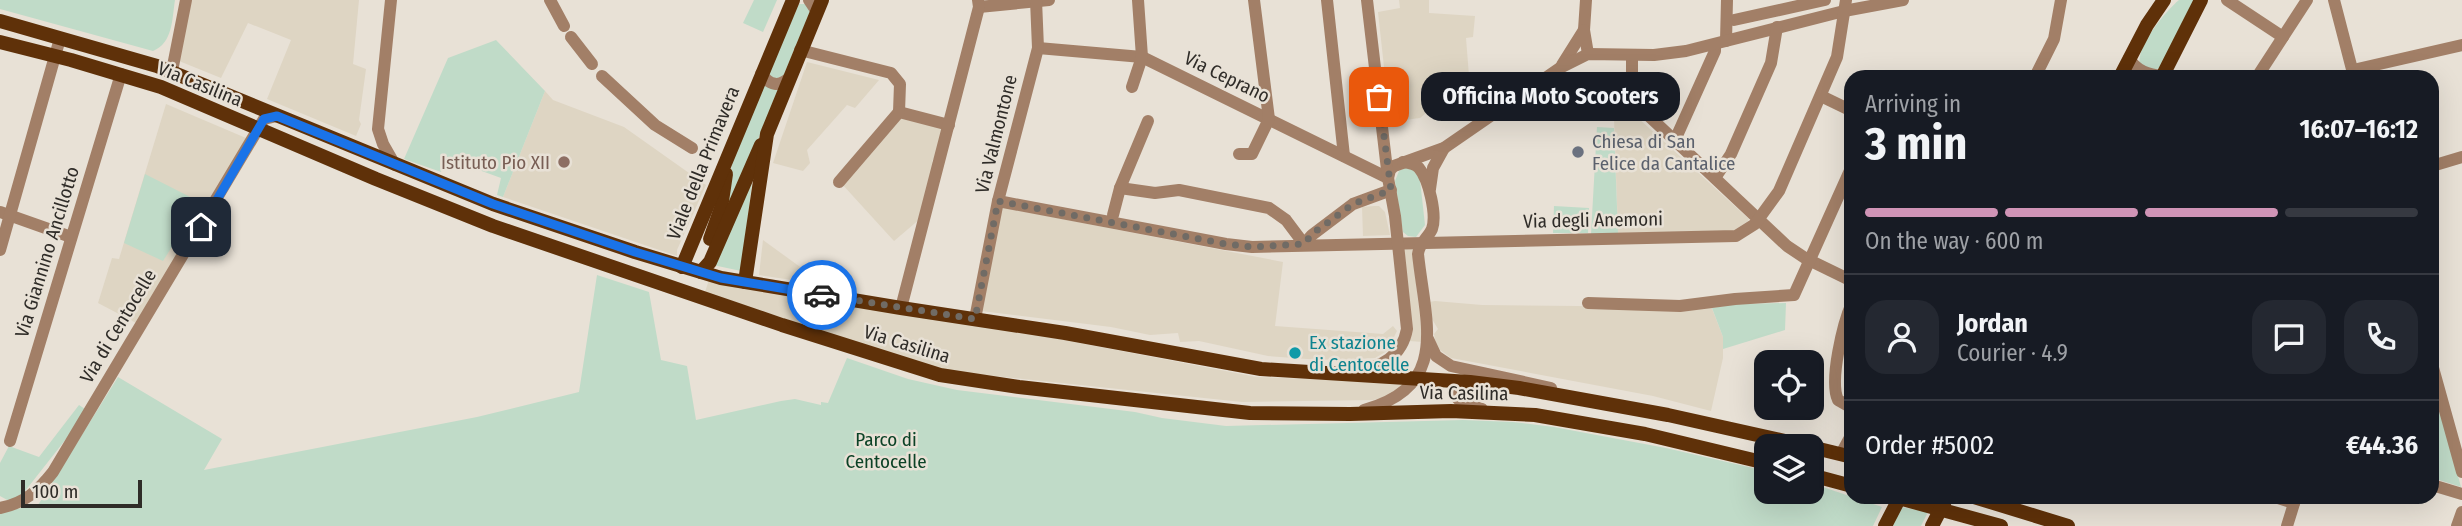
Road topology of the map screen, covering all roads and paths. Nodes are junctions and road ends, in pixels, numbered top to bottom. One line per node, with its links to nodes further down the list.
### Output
1 (186, 0): 52 (street)
2 (391, 0): 76 (street)
3 (550, 0): 25 (street)
4 (793, 0): 54 (main road, Viale della Primavera)
5 (1040, 0): 20 (street); 35 (street, Via Valmontone)
6 (1138, 0): 41 (street)
7 (1254, 0): 62 (street)
8 (1327, 0): 72 (street)
9 (1367, 0): 79 (street)
10 (1586, 0): 27 (street)
11 (1727, 0): 33 (street)
12 (1825, 0): 23 (street)
13 (1903, 0): 22 (street)
14 (2061, 0): 45 (street)
15 (2164, 0): 42 (main road)
16 (2201, 0): 48 (main road)
17 (2227, 0): 30 (street)
18 (2307, 0): 30 (street)
19 (2334, 0): 50 (street)
20 (978, 3): 64 (street)
21 (816, 4): 36 (main road)
22 (1848, 5): 26 (street); 58 (street)
23 (1734, 20)
24 (0, 21): 28 (main road, Via Casilina)
25 (564, 26)
26 (1777, 27): 33 (street); 77 (street)
27 (1584, 30): 38 (street); 44 (street)
28 (43, 33): 31 (main road, Via Casilina); 37 (street)
29 (571, 37): 43 (street)
30 (2283, 37): 49 (street)
31 (64, 39): 40 (street); 52 (main road, Via Casilina)
32 (0, 42): 37 (main road, Via Casilina)
33 (1721, 43): 39 (street); 67 (street)
34 (2462, 45): 51 (street)
35 (1038, 48): 41 (street, Via Ceprano); 83 (street, Via Valmontone)
36 (800, 51): 56 (main road); 60 (street)
37 (37, 52): 40 (main road, Via Casilina)
38 (1588, 54): 39 (street); 44 (street)
39 (1632, 55): 67 (street)
40 (55, 56): 53 (main road, Via Casilina); 84 (street)
41 (1142, 57): 57 (street); 62 (street, Via Ceprano)
42 (2129, 58): 46 (main road); 47 (street)
43 (592, 64)
44 (1560, 68): 70 (street)
45 (2038, 70)
46 (2123, 70)
47 (2141, 70)
48 (2166, 70)
49 (2262, 70)
50 (2352, 70)
51 (2368, 70)
52 (172, 71): 61 (main road, Via Casilina)
53 (121, 74): 65 (main road, Via Casilina); 87 (street, Via Giannino Ancillotto)
54 (761, 74): 56 (street, Viale della Primavera); 69 (main road, Viale della Primavera)
55 (602, 76): 68 (street)
56 (790, 77): 66 (main road)
57 (1132, 87)
58 (1821, 96): 59 (street); 86 (street)
59 (1844, 107)
60 (899, 112): 64 (street); 78 (street)
61 (277, 116): 65 (street, Via di Centocelle); 76 (main road, Via Casilina)
62 (1269, 119): 71 (street); 72 (street, Via Ceprano)
63 (1148, 121): 81 (street)
64 (949, 125): 99 (street)
65 (258, 128): 97 (main road, Via Casilina); 126 (street, Via di Centocelle)
66 (767, 134): 94 (main road); 96 (main road)
67 (1675, 140): 77 (street)
68 (692, 148)
69 (731, 148): 93 (main road, Viale della Primavera); 94 (main road)
70 (1444, 148): 74 (street); 82 (street)
71 (1239, 155)
72 (1344, 156): 79 (street, Via Ceprano)
73 (2462, 157): 75 (street)
74 (1405, 161): 79 (street); 82 (street)
75 (2439, 164)
76 (395, 165): 93 (main road, Via Casilina)
77 (1714, 178): 86 (street)
78 (839, 182)
79 (1390, 184): 89 (street); 90 (street)
80 (1844, 184): 92 (street)
81 (1120, 188): 85 (street); 89 (street)
82 (1431, 196): 88 (street)
83 (998, 201): 89 (street, Via degli Anemoni); 100 (street, Via Valmontone)
84 (4, 214): 87 (street); 91 (street)
85 (1113, 215)
86 (1759, 219): 88 (street, Via degli Anemoni); 92 (street)
87 (71, 237): 112 (street, Via Giannino Ancillotto)
88 (1422, 242): 90 (street, Via degli Anemoni); 102 (street)
89 (1304, 244): 90 (street, Via degli Anemoni)
90 (1398, 244): 103 (street)
91 (0, 250)
92 (1810, 260): 95 (street); 98 (street)
93 (682, 267): 94 (main road, Via Casilina)
94 (701, 272): 96 (main road, Via Casilina); 97 (main road)
95 (1844, 277)
96 (745, 282): 99 (main road, Via Casilina)
97 (694, 294): 110 (main road, Via Casilina)
98 (1588, 303)
99 (901, 308): 100 (main road, Via Casilina)
100 (975, 319): 103 (main road, Via Casilina)
101 (1844, 324): 108 (street)
102 (1427, 334): 104 (street); 107 (street, Via Casilina)
103 (1323, 374): 104 (main road, Via Casilina)
104 (1416, 379): 105 (main road, Via Casilina); 110 (street)
105 (1470, 382): 107 (main road, Via Casilina); 109 (street)
106 (2439, 389): 116 (street)
107 (1574, 398): 111 (main road, Via Casilina)
108 (1844, 403)
109 (1489, 411): 110 (main road, Via Casilina); 115 (main road, Via Casilina)
110 (1350, 414)
111 (1754, 435)
112 (10, 441)
113 (1824, 450): 114 (main road, Via Casilina)
114 (1844, 454)
115 (1754, 460)
116 (2462, 472)
117 (1824, 478): 118 (main road)
118 (1844, 484)
119 (2439, 487): 120 (street)
120 (2462, 494)
121 (1895, 504): 128 (main road)
122 (1943, 504): 129 (main road)
123 (1946, 504): 130 (main road)
124 (1997, 504): 131 (main road)
125 (2294, 504): 132 (street)
126 (0, 508)
127 (2462, 512): 133 (street)
128 (1885, 526)
129 (1932, 526)
130 (2001, 526)
131 (2068, 526)
132 (2287, 526)
133 (2457, 526)

